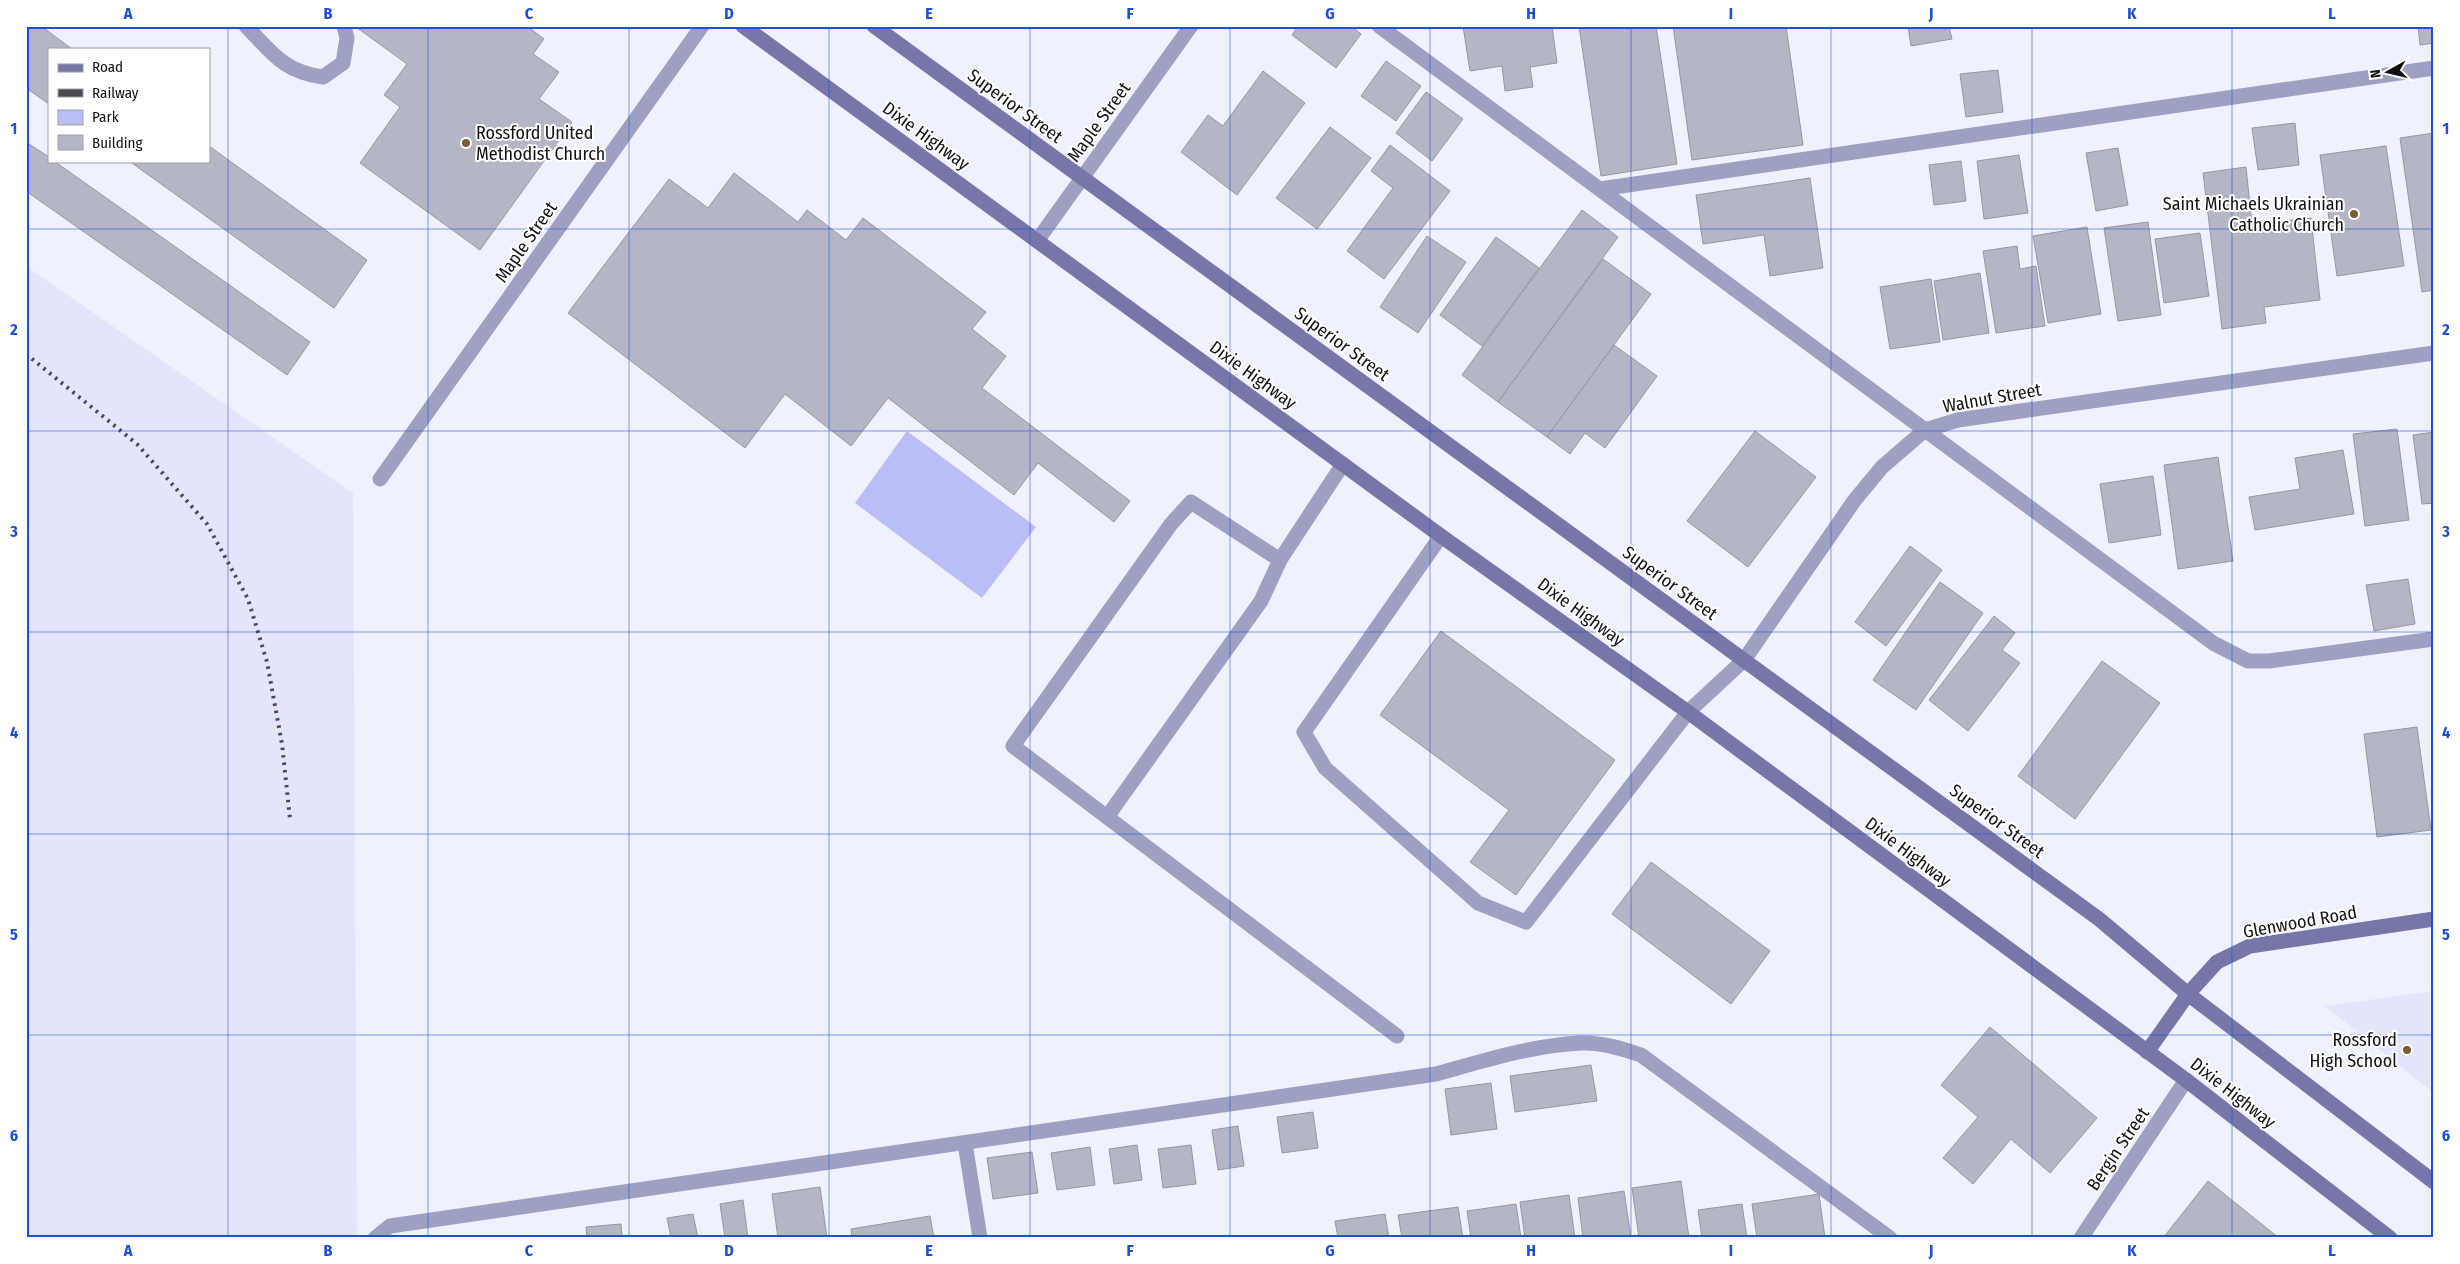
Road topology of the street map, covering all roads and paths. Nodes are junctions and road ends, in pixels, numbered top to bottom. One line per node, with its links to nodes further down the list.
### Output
1 (246, 26): 2 (street)
2 (344, 26)
3 (702, 26): 15 (street, Maple Street)
4 (743, 26): 11 (main road, Dixie Highway)
5 (874, 26): 9 (main road, Superior Street)
6 (1191, 26): 9 (street, Maple Street)
7 (1379, 26): 10 (street)
8 (2434, 68): 10 (street)
9 (1082, 178): 11 (street, Maple Street); 19 (main road, Superior Street)
10 (1600, 189): 13 (street)
11 (1037, 240): 14 (main road, Dixie Highway)
12 (2434, 353): 13 (street, Walnut Street)
13 (1926, 430): 18 (street); 19 (street, Walnut Street)
14 (1343, 464): 16 (main road, Dixie Highway); 17 (street)
15 (380, 479)
16 (1441, 536): 20 (main road, Dixie Highway); 20 (street, Walnut Street)
17 (1280, 560): 21 (street); 21 (street)
18 (2434, 639)
19 (1744, 660): 20 (street, Walnut Street); 23 (main road, Superior Street)
20 (1688, 712): 25 (main road, Dixie Highway)
21 (1107, 817): 24 (street)
22 (2434, 919): 23 (main road, Glenwood Road)
23 (2188, 994): 25 (main road, Glenwood Road); 28 (main road, Superior Street)
24 (1397, 1036)
25 (2147, 1052): 26 (main road, Dixie Highway)
26 (2186, 1080): 32 (street, Bergin Street); 33 (main road, Dixie Highway)
27 (965, 1143): 29 (street); 30 (street); 31 (street)
28 (2434, 1182)
29 (374, 1238)
30 (980, 1238)
31 (1890, 1238)
32 (2081, 1238)
33 (2390, 1238)

